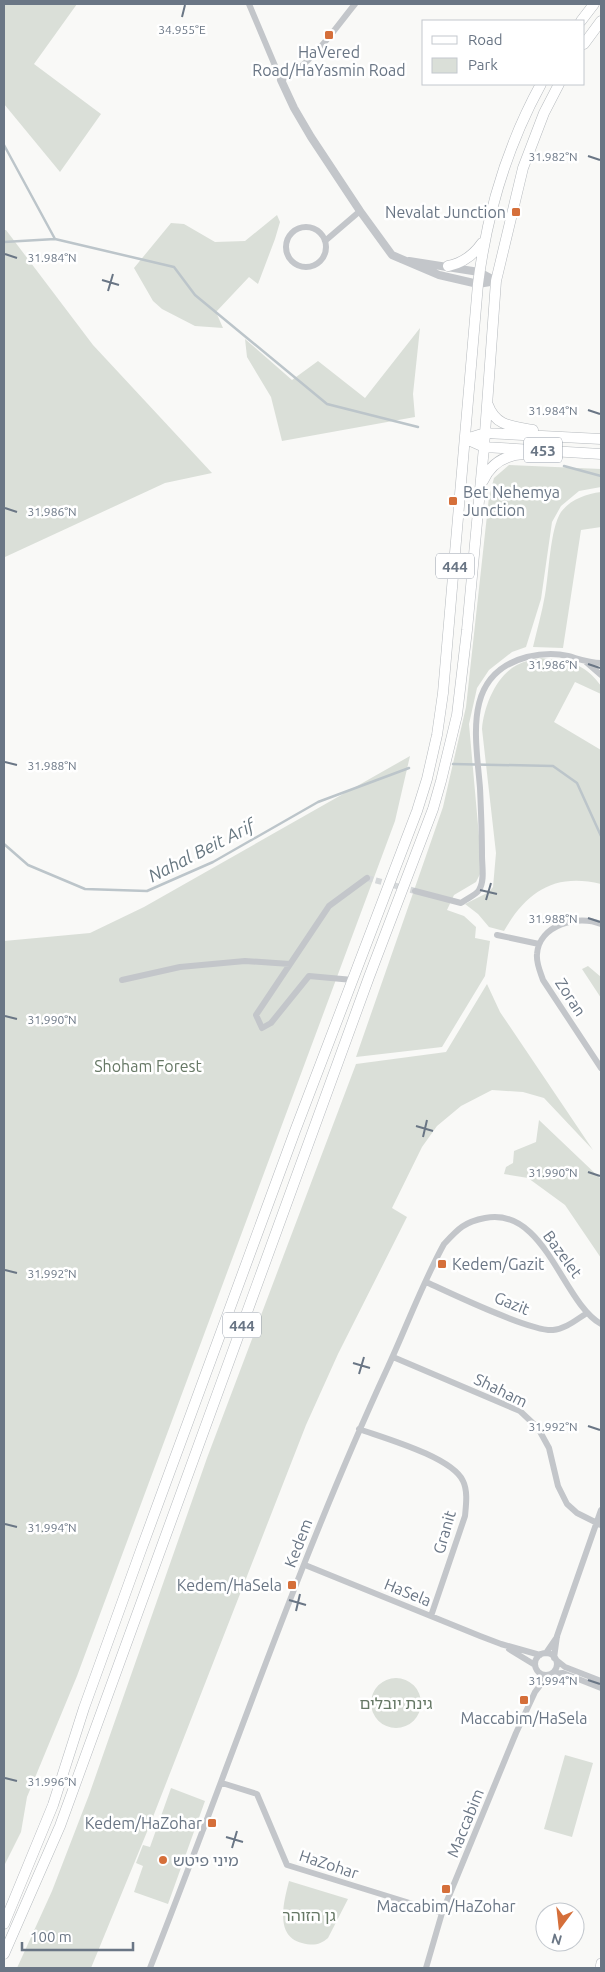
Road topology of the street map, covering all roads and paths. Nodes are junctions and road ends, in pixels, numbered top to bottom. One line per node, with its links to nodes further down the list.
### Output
1 (249, 4): 7 (street)
2 (355, 4): 7 (street)
3 (594, 4): 4 (main road)
4 (582, 20)
5 (601, 21): 6 (main road)
6 (585, 43)
7 (281, 80): 10 (street)
8 (540, 85): 11 (main road, 444)
9 (558, 85): 16 (main road, 444)
10 (360, 211): 12 (street); 13 (street)
11 (484, 240): 14 (main road); 15 (main road, 444)
12 (325, 241): 12 (street)
13 (405, 261): 14 (street); 17 (street)
14 (448, 266): 15 (street)
15 (479, 272): 16 (street); 17 (main road, 444)
16 (496, 280): 17 (street); 18 (main road, 444)
17 (478, 284): 21 (main road, 444)
18 (487, 402): 19 (main road, 444); 20 (main road)
19 (485, 433): 20 (main road, 453); 21 (main road, 453); 23 (main road, 444)
20 (586, 438): 22 (main road, 453)
21 (466, 439): 23 (main road, 453); 37 (main road, 444)
22 (601, 439)
23 (484, 447): 24 (main road, 453); 26 (main road, 444)
24 (561, 452): 25 (main road, 453); 26 (main road)
25 (601, 454)
26 (480, 489): 61 (main road, 444)
27 (585, 662): 28 (street); 29 (street); 31 (street)
28 (601, 663)
29 (601, 675)
30 (367, 878): 35 (street)
31 (415, 891)
32 (601, 924): 34 (street)
33 (498, 935): 34 (street)
34 (539, 944): 38 (street, Zoran)
35 (290, 964): 36 (street); 37 (street)
36 (122, 980)
37 (353, 980): 60 (main road, 444)
38 (601, 1068)
39 (492, 1216): 40 (street, Kedem); 41 (street, Bazelet)
40 (426, 1282): 41 (street, Gazit); 43 (street, Kedem)
41 (587, 1313): 42 (street, Bazelet)
42 (601, 1324)
43 (392, 1357): 44 (street, Kedem); 46 (street, Shaham)
44 (359, 1429): 47 (street, Kedem); 48 (street, Granit)
45 (601, 1510): 46 (street)
46 (599, 1524): 49 (street)
47 (305, 1565): 48 (street, HaSela); 58 (street, Kedem)
48 (431, 1616): 50 (street, HaSela)
49 (558, 1636): 51 (street); 52 (street)
50 (501, 1644): 51 (street, HaSela); 53 (street, HaSela)
51 (543, 1654): 52 (street); 53 (street)
52 (555, 1658): 54 (street); 55 (street)
53 (536, 1668): 54 (street); 57 (street, Maccabim)
54 (549, 1674): 56 (street); 57 (street, Maccabim)
55 (601, 1681)
56 (601, 1688)
57 (535, 1692): 59 (street, Maccabim)
58 (222, 1782): 59 (street, HaZohar); 63 (street, Kedem)
59 (442, 1913): 64 (street, Maccabim)
60 (4, 1924)
61 (4, 1954)
62 (601, 1963): 65 (main road)
63 (150, 1968)
64 (426, 1968)
65 (600, 1968)

